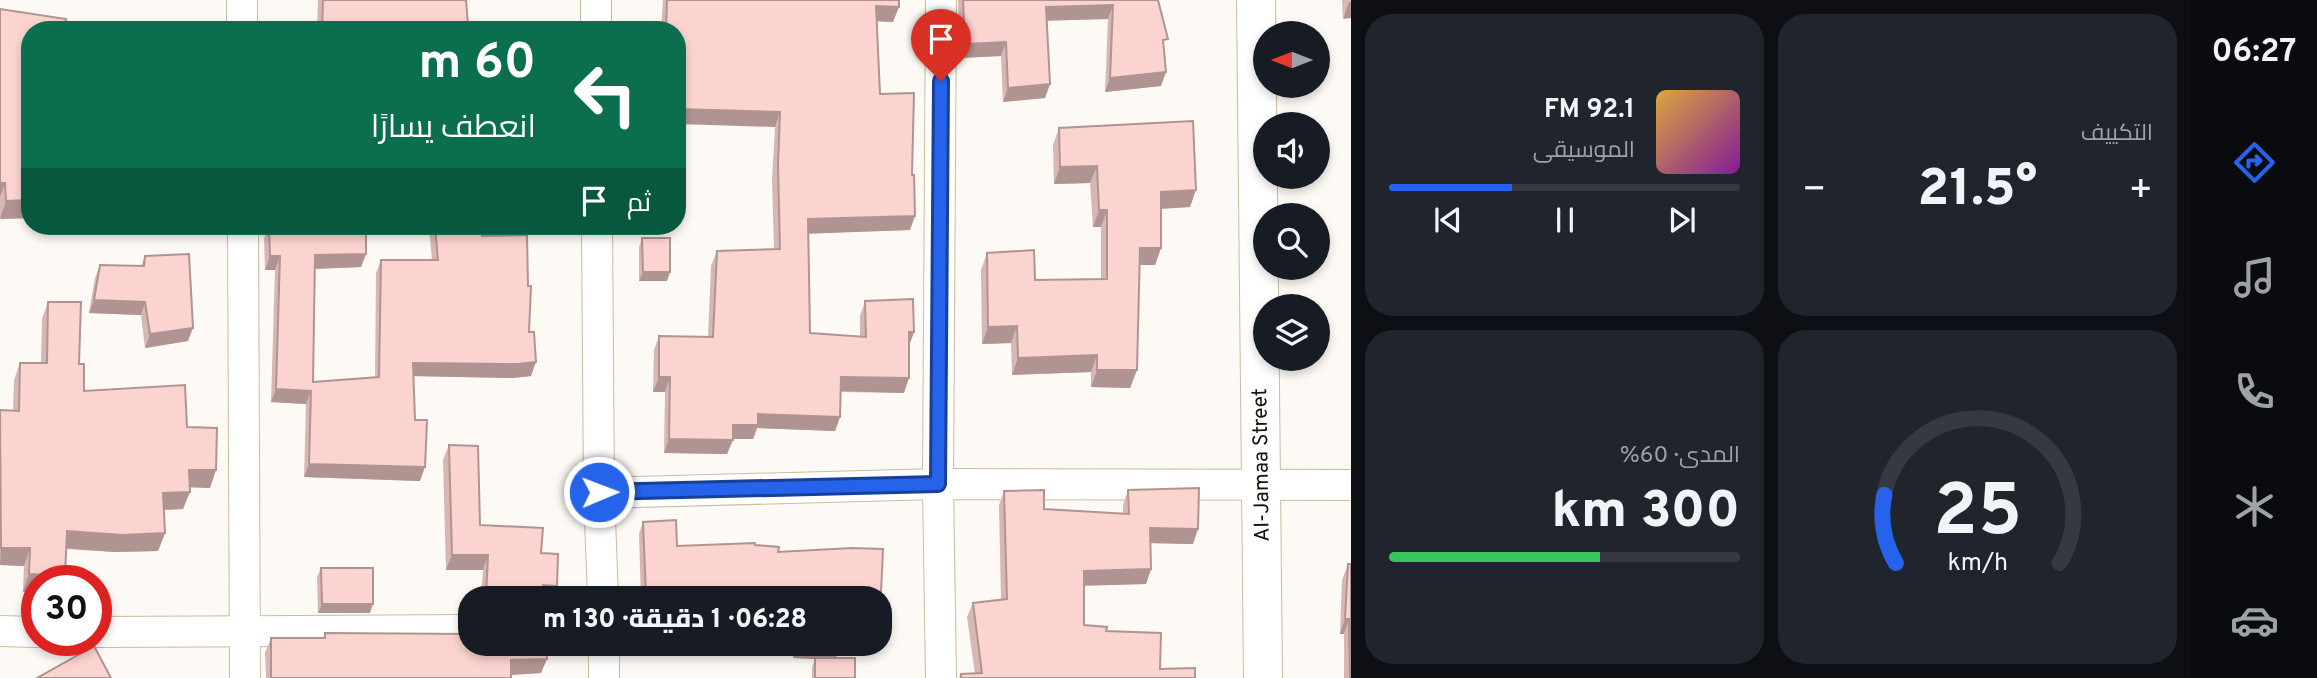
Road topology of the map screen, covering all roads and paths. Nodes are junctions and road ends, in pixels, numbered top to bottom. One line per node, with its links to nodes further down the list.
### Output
1 (242, 0): 5 (street)
2 (596, 0): 6 (street)
3 (941, 0): 9 (street)
4 (1256, 0): 10 (street, Al-Jamaa Street)
5 (242, 21)
6 (596, 21)
7 (243, 235): 18 (street)
8 (597, 235): 12 (street)
9 (938, 484): 10 (street); 12 (street); 22 (street)
10 (1263, 484): 11 (street); 23 (street, Al-Jamaa Street)
11 (1351, 485)
12 (599, 492): 13 (street)
13 (603, 586)
14 (0, 631): 16 (street)
15 (458, 631): 18 (street)
16 (21, 632)
17 (112, 632): 18 (street)
18 (244, 632): 20 (street)
19 (604, 656): 21 (street)
20 (245, 678)
21 (604, 678)
22 (941, 678)
23 (1263, 678)

